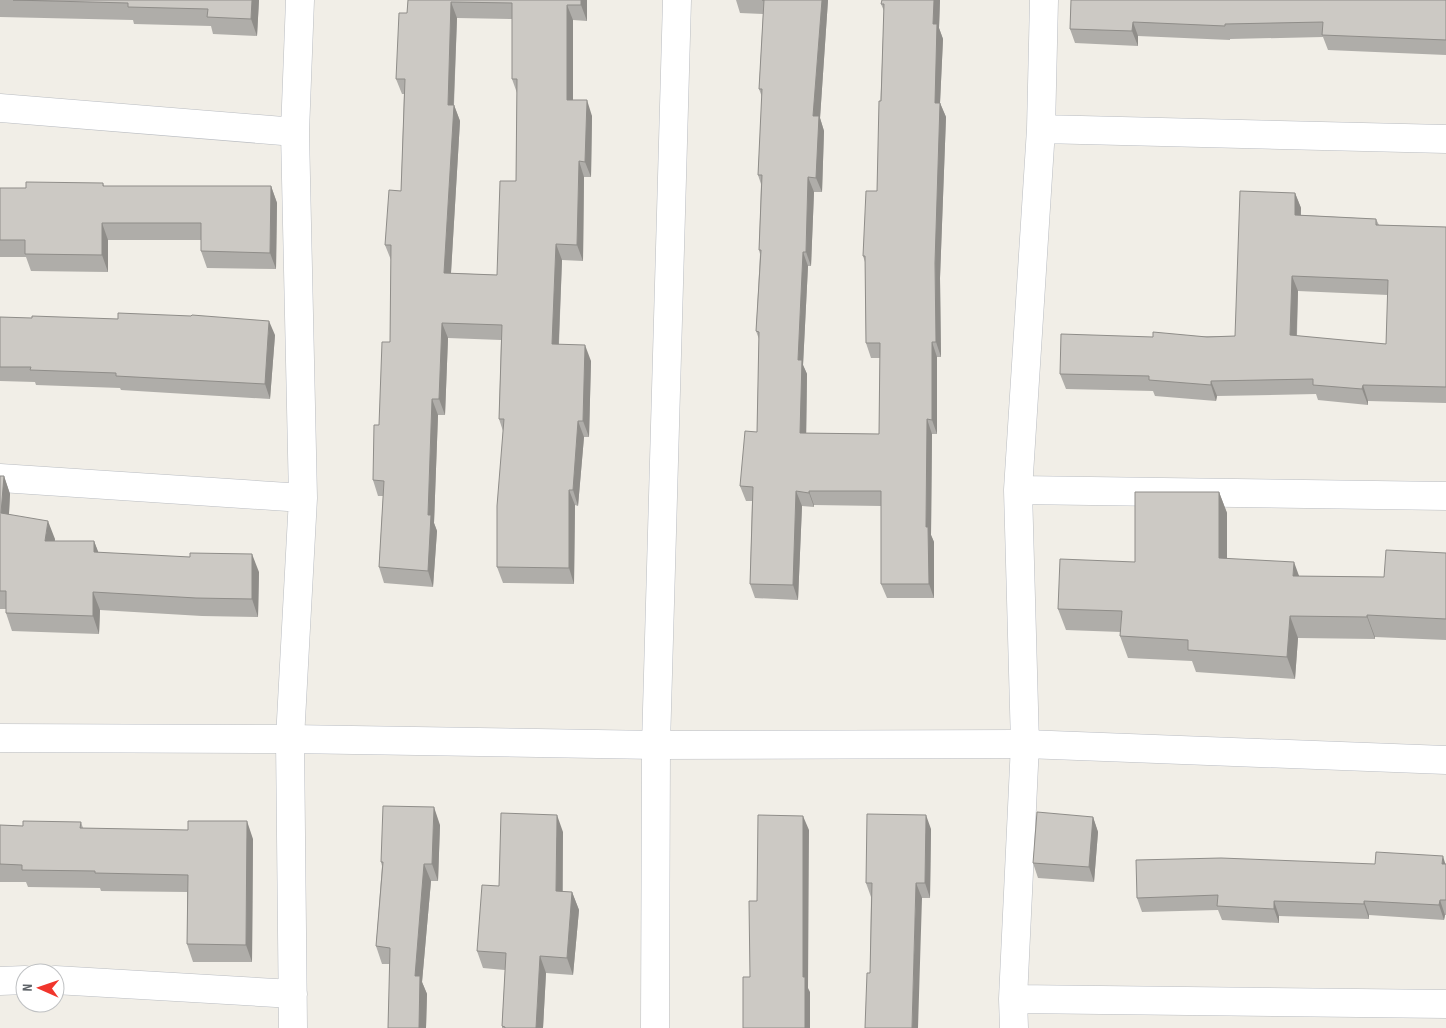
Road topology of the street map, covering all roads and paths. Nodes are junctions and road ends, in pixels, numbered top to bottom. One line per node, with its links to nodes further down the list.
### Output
1 (300, 0): 6 (street)
2 (677, 0): 15 (street)
3 (1044, 0): 5 (street)
4 (0, 108): 6 (street)
5 (1041, 129): 7 (street); 9 (street)
6 (295, 132): 11 (street)
7 (1446, 138)
8 (0, 478): 11 (street)
9 (1018, 490): 10 (street); 14 (street)
10 (1446, 496)
11 (303, 498): 13 (street)
12 (0, 738): 13 (street)
13 (290, 739): 15 (street); 20 (street)
14 (1025, 744): 15 (street); 16 (street); 21 (street)
15 (656, 745): 24 (street)
16 (1446, 760)
17 (15, 980): 18 (street)
18 (0, 981)
19 (65, 981): 20 (street)
20 (293, 994): 23 (street)
21 (1013, 999): 22 (street); 25 (street)
22 (1446, 1004)
23 (293, 1028)
24 (654, 1028)
25 (1014, 1028)

